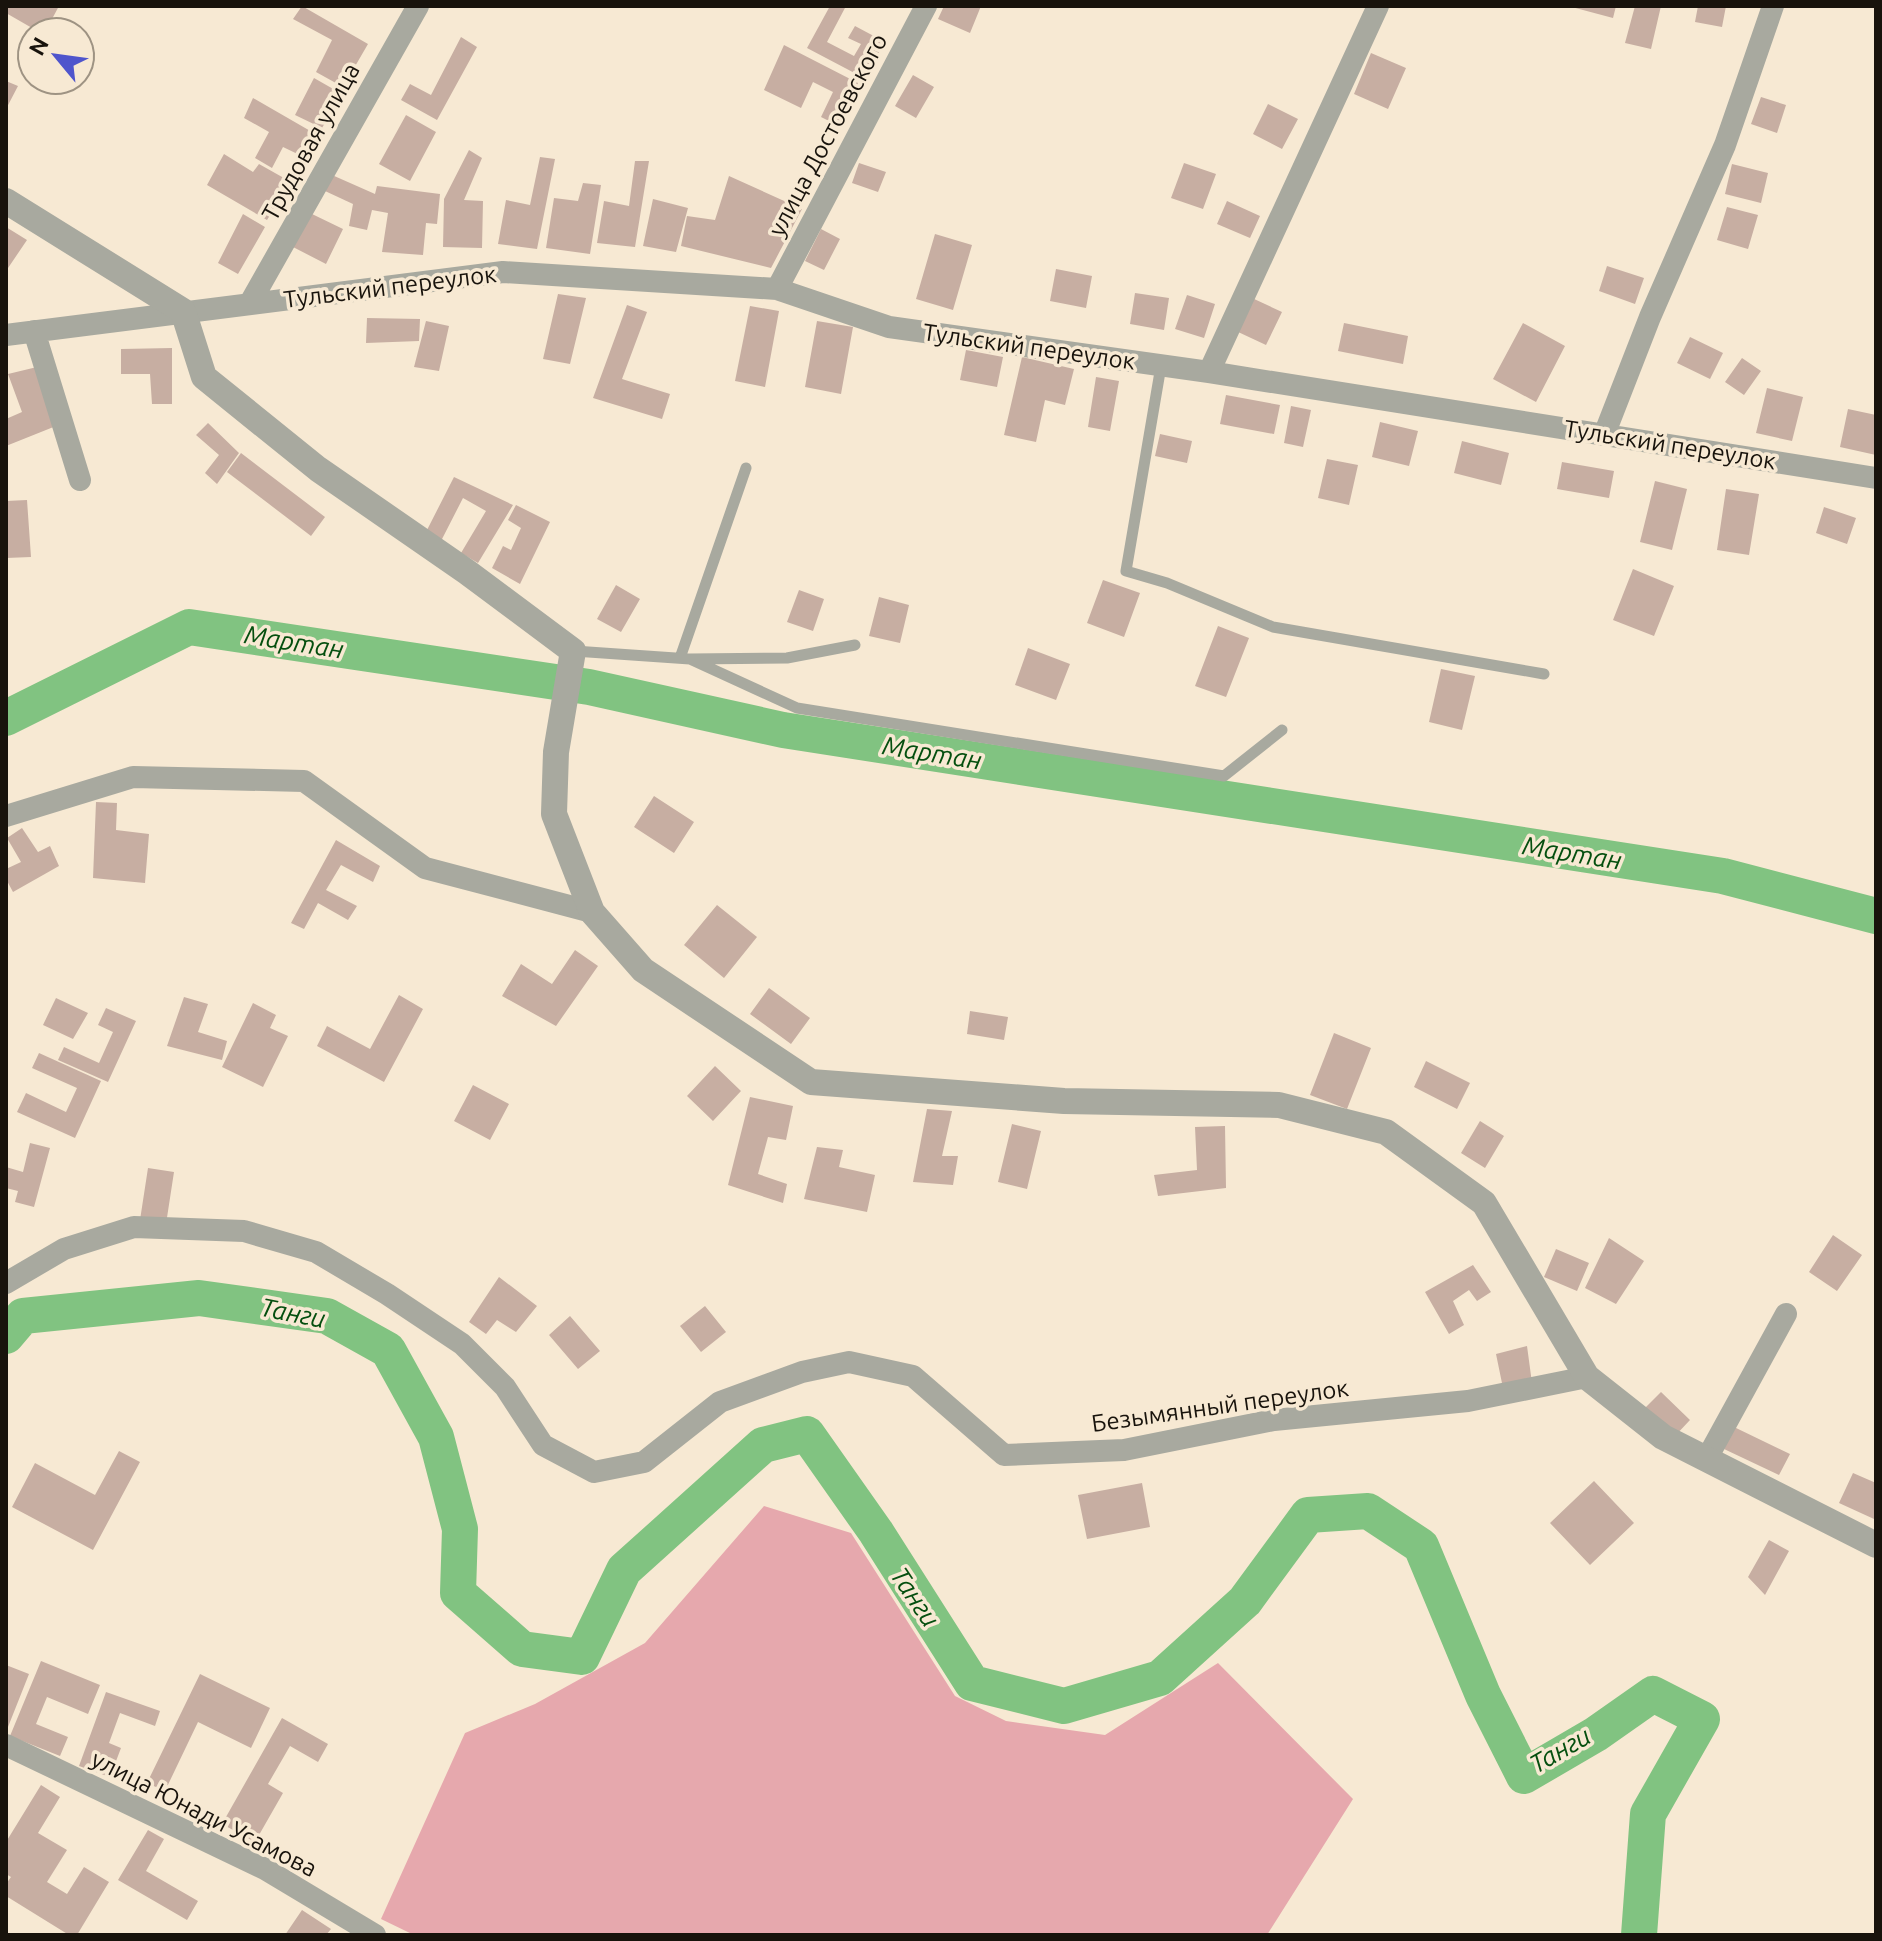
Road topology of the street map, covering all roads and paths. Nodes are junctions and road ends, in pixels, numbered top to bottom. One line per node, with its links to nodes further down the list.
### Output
1 (418, 6): 7 (street, Трудовая улица)
2 (926, 6): 6 (street, улица Достоевского)
3 (1378, 6): 12 (street)
4 (1773, 6): 13 (street)
5 (6, 201): 8 (street)
6 (777, 289): 7 (street, Тульский переулок); 11 (street, Тульский переулок)
7 (250, 303): 8 (street, Тульский переулок)
8 (183, 311): 9 (street, Тульский переулок); 18 (street)
9 (34, 331): 10 (street, Тульский переулок); 16 (street)
10 (6, 335)
11 (1161, 366): 12 (street, Тульский переулок); 20 (lane)
12 (1209, 372): 13 (street, Тульский переулок)
13 (1604, 435): 15 (street, Тульский переулок)
14 (746, 468): 19 (lane)
15 (1876, 478)
16 (80, 480)
17 (855, 645): 19 (lane)
18 (573, 651): 19 (lane); 23 (street)
19 (685, 659): 21 (lane)
20 (1544, 674)
21 (1282, 730)
22 (6, 816): 23 (street)
23 (592, 912): 26 (street)
24 (6, 1283): 26 (street, Безымянный переулок)
25 (1786, 1314): 27 (street)
26 (1587, 1377): 27 (street)
27 (1706, 1460): 28 (street)
28 (1876, 1545)
29 (6, 1745): 30 (street, улица Юнади Усамова)
30 (375, 1935)

